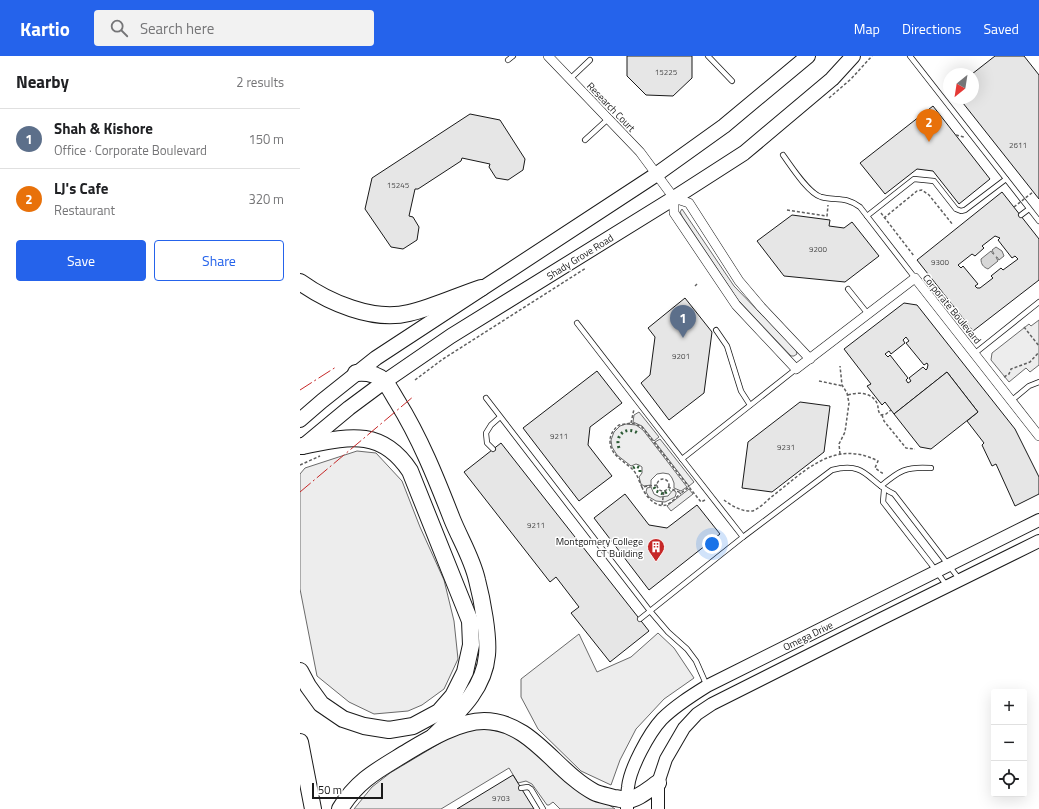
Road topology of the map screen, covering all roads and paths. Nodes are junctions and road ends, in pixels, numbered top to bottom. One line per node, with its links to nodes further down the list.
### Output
1 (513, 56): 7 (lane)
2 (548, 56): 9 (street, Research Court)
3 (708, 56): 10 (lane)
4 (808, 56): 16 (main road)
5 (853, 56): 19 (main road, Shady Grove Road)
6 (910, 56): 17 (lane)
7 (508, 60)
8 (590, 60): 9 (lane)
9 (570, 79): 11 (street, Research Court)
10 (732, 81)
11 (608, 119): 14 (lane); 16 (street, Research Court)
12 (956, 135): 13 (path)
13 (964, 137)
14 (585, 140)
15 (783, 155): 26 (lane)
16 (657, 174): 19 (street); 36 (main road)
17 (1006, 179): 22 (lane); 23 (lane)
18 (1034, 192): 21 (path, bridge)
19 (674, 198): 46 (street); 48 (street); 53 (main road, Shady Grove Road)
20 (828, 205): 24 (path)
21 (1014, 207)
22 (877, 208): 26 (lane); 27 (path)
23 (1030, 209): 25 (lane); 28 (lane)
24 (787, 210)
25 (1021, 215)
26 (866, 216): 32 (lane)
27 (884, 218): 29 (path); 30 (path)
28 (1039, 221)
29 (953, 225)
30 (914, 256)
31 (589, 265): 51 (path)
32 (915, 278): 39 (street, Corporate Boulevard); 45 (street, Corporate Boulevard)
33 (300, 282): 36 (highway)
34 (697, 284): 35 (path)
35 (695, 286)
36 (481, 288): 49 (main road)
37 (848, 288): 39 (lane)
38 (1039, 302): 45 (lane)
39 (868, 314): 46 (street, Corporate Boulevard)
40 (577, 323): 71 (lane)
41 (1024, 327): 43 (path)
42 (716, 330): 59 (lane)
43 (1039, 346)
44 (1039, 352): 50 (path)
45 (974, 354): 58 (street, Corporate Boulevard)
46 (810, 359): 48 (street, Corporate Boulevard)
47 (840, 366): 55 (path)
48 (796, 369): 59 (lane)
49 (356, 373): 53 (highway); 64 (main road)
50 (1004, 377)
51 (415, 380)
52 (819, 381): 55 (path)
53 (384, 382): 67 (main road, Shady Grove Road); 93 (highway)
54 (1039, 382): 58 (lane)
55 (843, 386): 56 (path)
56 (848, 395): 62 (path); 70 (path)
57 (486, 398): 63 (lane)
58 (1011, 401): 66 (street, Corporate Boulevard)
59 (750, 405): 71 (lane)
60 (635, 409): 65 (path)
61 (891, 410): 62 (path)
62 (882, 415): 68 (path)
63 (500, 417): 69 (lane); 89 (lane)
64 (300, 420)
65 (632, 423): 75 (path); 76 (path)
66 (1039, 436)
67 (301, 447): 91 (highway)
68 (915, 449)
69 (493, 450)
70 (840, 454): 73 (path); 80 (path)
71 (682, 459): 83 (lane)
72 (931, 468): 73 (lane)
73 (892, 476): 77 (lane)
74 (657, 485): 75 (path); 78 (path); 78 (path)
75 (642, 487): 81 (path)
76 (689, 487)
77 (882, 488): 83 (lane); 85 (lane); 86 (lane)
78 (664, 491): 81 (path)
79 (681, 493): 81 (path)
80 (722, 498)
81 (662, 505)
82 (1039, 520): 85 (main road, Omega Drive)
83 (743, 537): 89 (lane)
84 (1039, 541): 87 (main road, Omega Drive)
85 (950, 566): 86 (main road, Omega Drive); 87 (lane)
86 (937, 572): 88 (lane); 92 (main road, Omega Drive)
87 (960, 580): 88 (main road, Omega Drive)
88 (946, 586): 95 (main road, Omega Drive)
89 (650, 611): 90 (lane); 92 (lane)
90 (640, 619)
91 (300, 671)
92 (707, 686): 97 (main road, Omega Drive)
93 (434, 736): 97 (highway); 99 (highway)
94 (300, 742): 98 (highway)
95 (658, 783): 97 (highway); 101 (main road, Omega Drive)
96 (521, 788): 100 (lane)
97 (627, 805)
98 (313, 809)
99 (340, 809)
100 (543, 809)
101 (658, 809)

